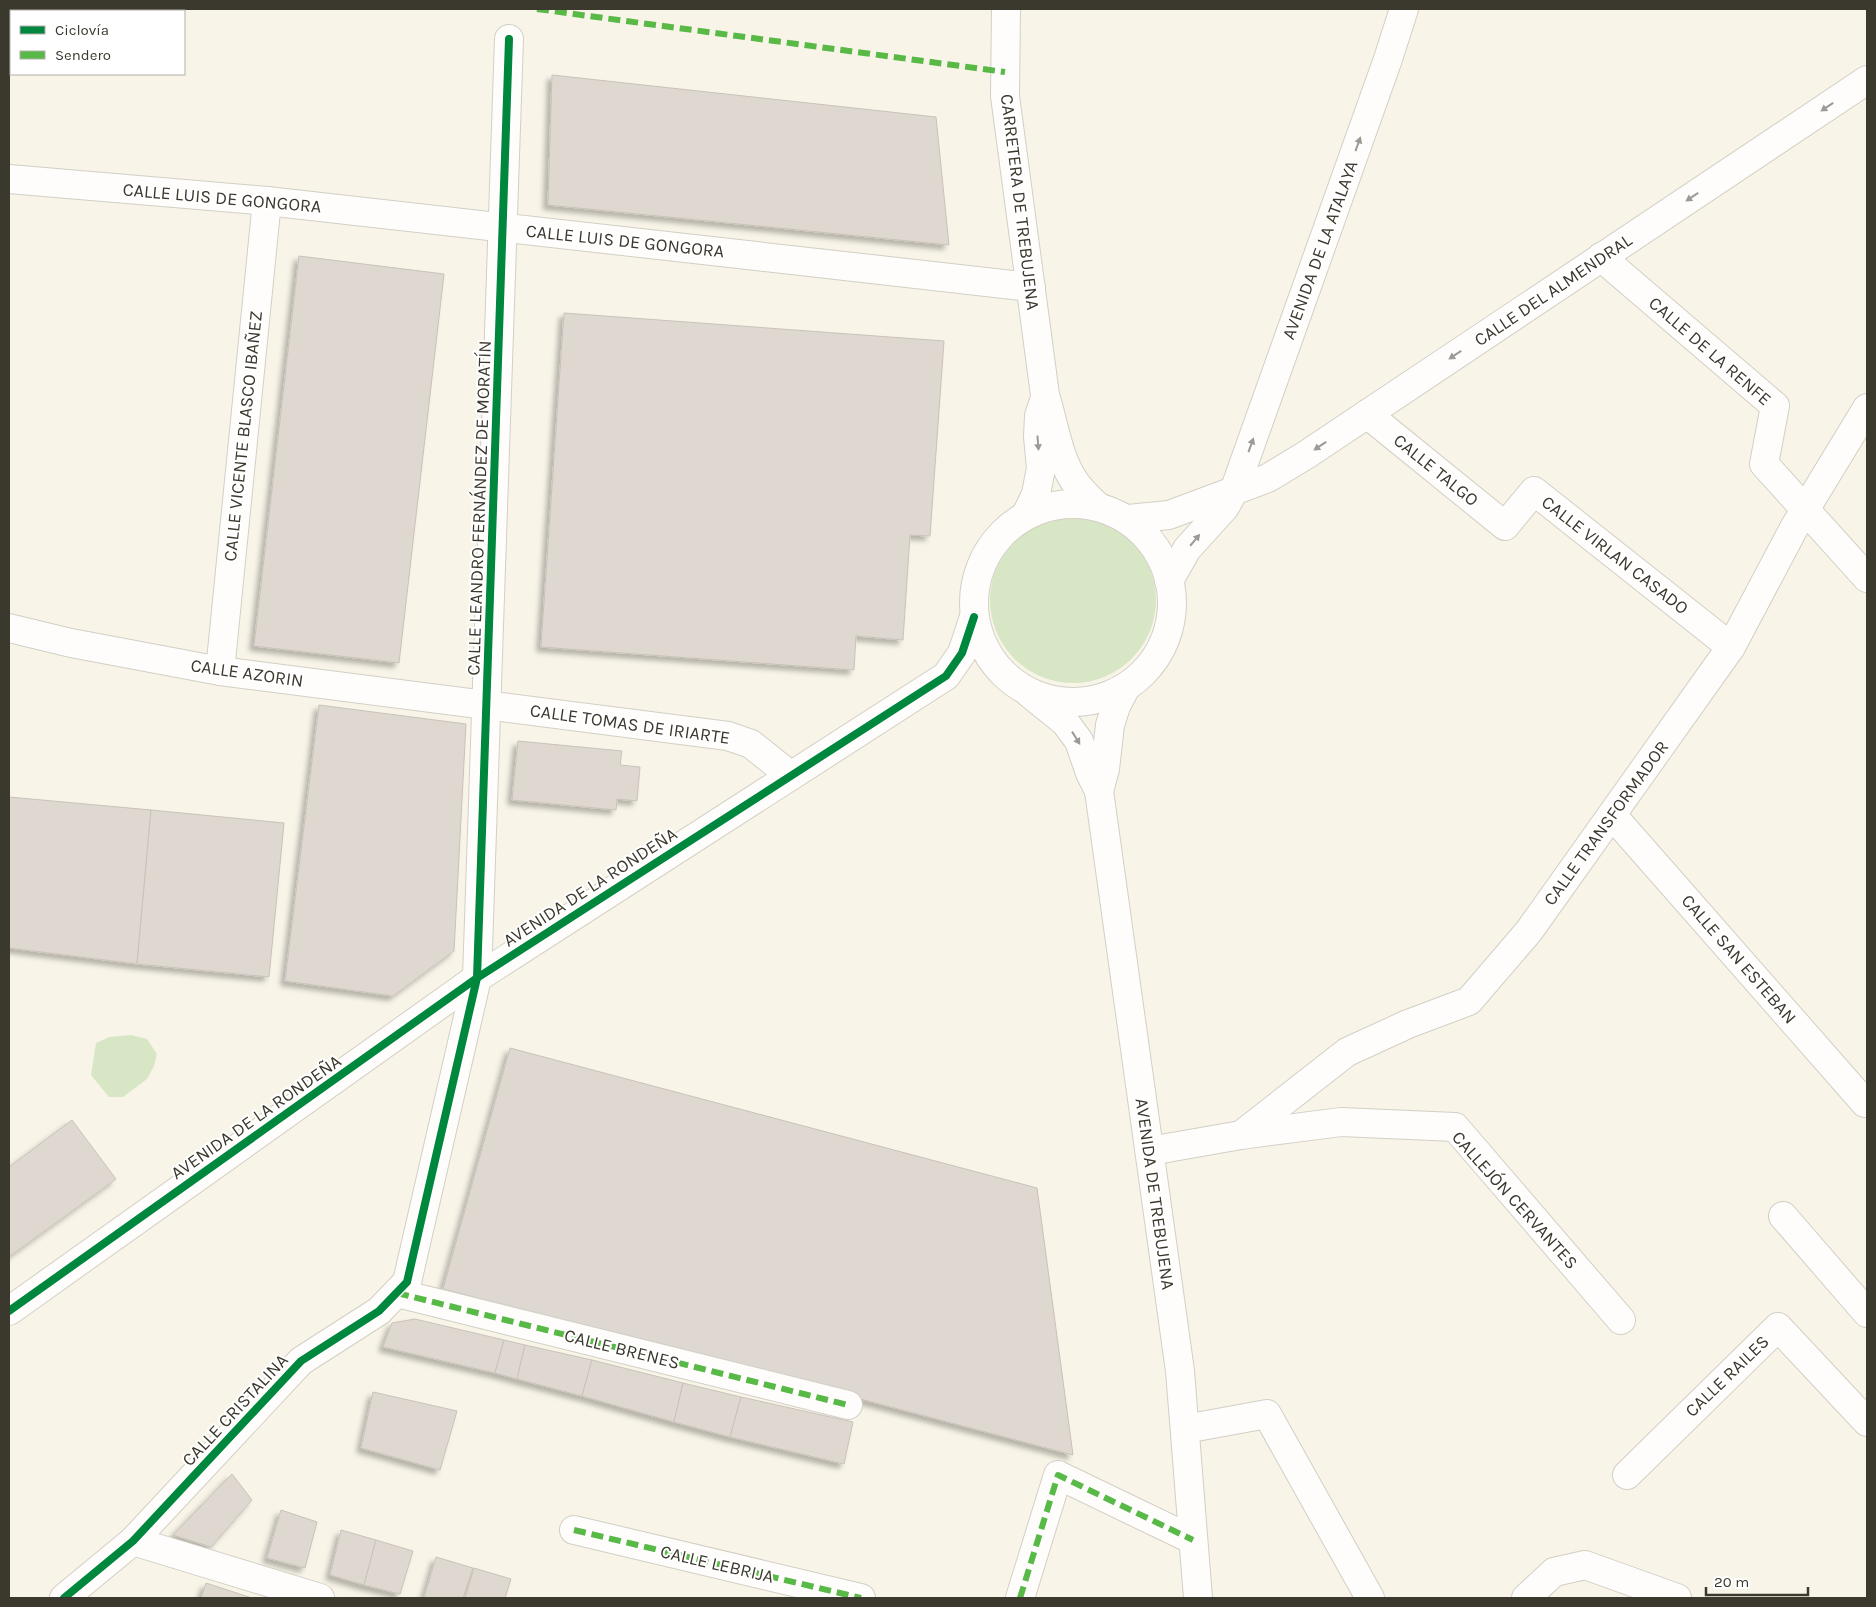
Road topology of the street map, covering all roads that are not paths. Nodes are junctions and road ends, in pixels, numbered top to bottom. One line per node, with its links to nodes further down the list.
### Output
1 (1006, 9): 9 (street, CARRETERA DE TREBUJENA)
2 (1404, 9): 13 (street, AVENIDA DE LA ATALAYA, one-way to 2)
3 (509, 39): 7 (street, CALLE LEANDRO FERNÁNDEZ DE MORATÍN)
4 (1867, 80): 8 (street, CALLE DEL ALMENDRAL, one-way to 8)
5 (9, 179): 6 (street, CALLE LUIS DE GONGORA)
6 (267, 201): 7 (street, CALLE LUIS DE GONGORA); 24 (street, CALLE VICENTE BLASCO IBAÑEZ)
7 (503, 227): 9 (street, CALLE LUIS DE GONGORA); 27 (street, CALLE LEANDRO FERNÁNDEZ DE MORATÍN)
8 (1601, 257): 12 (street, CALLE DEL ALMENDRAL, one-way to 12); 15 (street, CALLE DE LA RENFE)
9 (1031, 287): 10 (street, CARRETERA DE TREBUJENA)
10 (1046, 395): 14 (street, CARRETERA DE TREBUJENA); 16 (street, CARRETERA DE TREBUJENA, one-way to 16)
11 (1867, 408): 15 (street, CALLE TRANSFORMADOR)
12 (1367, 414): 13 (street, CALLE DEL ALMENDRAL, one-way to 13); 18 (street, CALLE TALGO)
13 (1234, 491): 17 (street, CALLE DEL ALMENDRAL); 20 (street, AVENIDA DE LA ATALAYA, one-way to 13)
14 (1096, 505): 16 (street); 17 (street)
15 (1805, 509): 19 (street); 23 (street, CALLE TRANSFORMADOR)
16 (1026, 515): 21 (street)
17 (1128, 519): 20 (street)
18 (1506, 526): 23 (street, CALLE VIRLAN CASADO)
19 (1867, 578)
20 (1170, 581): 25 (street)
21 (974, 617): 26 (street); 28 (street, AVENIDA DE LA RONDEÑA)
22 (9, 628): 24 (street, CALLE AZORIN)
23 (1731, 647): 30 (street, CALLE TRANSFORMADOR)
24 (220, 670): 27 (street, CALLE AZORIN)
25 (1126, 687): 26 (street); 29 (street, AVENIDA DE TREBUJENA)
26 (1029, 692): 29 (street, AVENIDA DE TREBUJENA, one-way to 29)
27 (487, 704): 28 (street, CALLE TOMAS DE IRIARTE); 31 (street, CALLE LEANDRO FERNÁNDEZ DE MORATÍN)
28 (792, 776): 31 (street, AVENIDA DE LA RONDEÑA)
29 (1099, 791): 34 (street, AVENIDA DE TREBUJENA)
30 (1612, 815): 32 (street, CALLE SAN ESTEBAN); 33 (street, CALLE TRANSFORMADOR)
31 (477, 978): 36 (street, CALLE CRISTALINA); 37 (street, AVENIDA DE LA RONDEÑA)
32 (1865, 1103)
33 (1241, 1135): 34 (street, CALLEJÓN CERVANTES); 39 (street, CALLEJÓN CERVANTES)
34 (1150, 1151): 42 (street, AVENIDA DE TREBUJENA)
35 (1783, 1216): 38 (street)
36 (397, 1293): 40 (street, CALLE BRENES); 46 (street, CALLE CRISTALINA)
37 (9, 1311)
38 (1867, 1313)
39 (1621, 1320)
40 (848, 1405)
41 (1867, 1422): 43 (street, CALLE RAILES)
42 (1185, 1429): 45 (street, AVENIDA DE TREBUJENA); 52 (street)
43 (1627, 1475)
44 (574, 1530): 49 (street, CALLE LEBRIJA)
45 (1193, 1540): 50 (street); 51 (street, AVENIDA DE TREBUJENA)
46 (133, 1541): 47 (street, CALLE CRISTALINA); 48 (street)
47 (64, 1598)
48 (320, 1598)
49 (860, 1598)
50 (1020, 1598)
51 (1198, 1598)
52 (1370, 1598)
53 (1526, 1598): 54 (street)
54 (1676, 1598)

